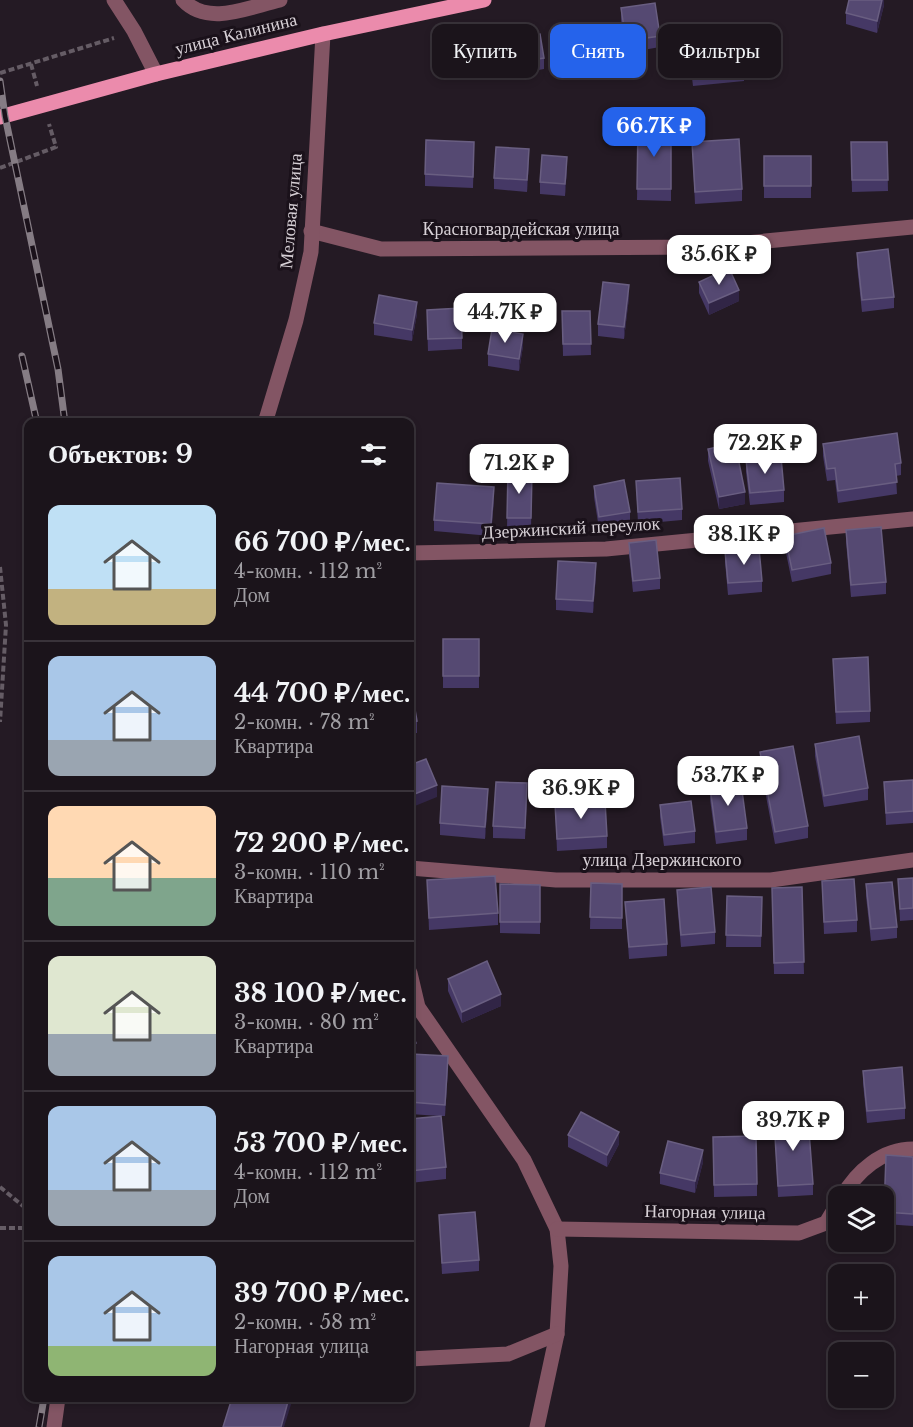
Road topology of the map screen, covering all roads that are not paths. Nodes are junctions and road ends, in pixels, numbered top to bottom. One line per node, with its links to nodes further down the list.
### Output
1 (114, 0): 6 (street)
2 (183, 0): 3 (street)
3 (280, 0)
4 (484, 0): 5 (main road, улица Калинина)
5 (322, 34): 6 (main road, улица Калинина); 9 (street, Меловая улица)
6 (156, 74): 7 (main road, улица Калинина)
7 (0, 117)
8 (913, 227): 9 (street, Красногвардейская улица)
9 (311, 231): 10 (street, Меловая улица)
10 (267, 418)
11 (913, 519): 12 (street, Дзержинский переулок)
12 (414, 553)
13 (913, 860): 14 (street, улица Дзержинского)
14 (414, 868)
15 (414, 990): 19 (street)
16 (913, 1149): 17 (street)
17 (850, 1186)
18 (828, 1220): 19 (street, Нагорная улица)
19 (557, 1229): 20 (street)
20 (556, 1334): 21 (street); 24 (street)
21 (414, 1359)
22 (57, 1402): 23 (street)
23 (54, 1427)
24 (537, 1427)

